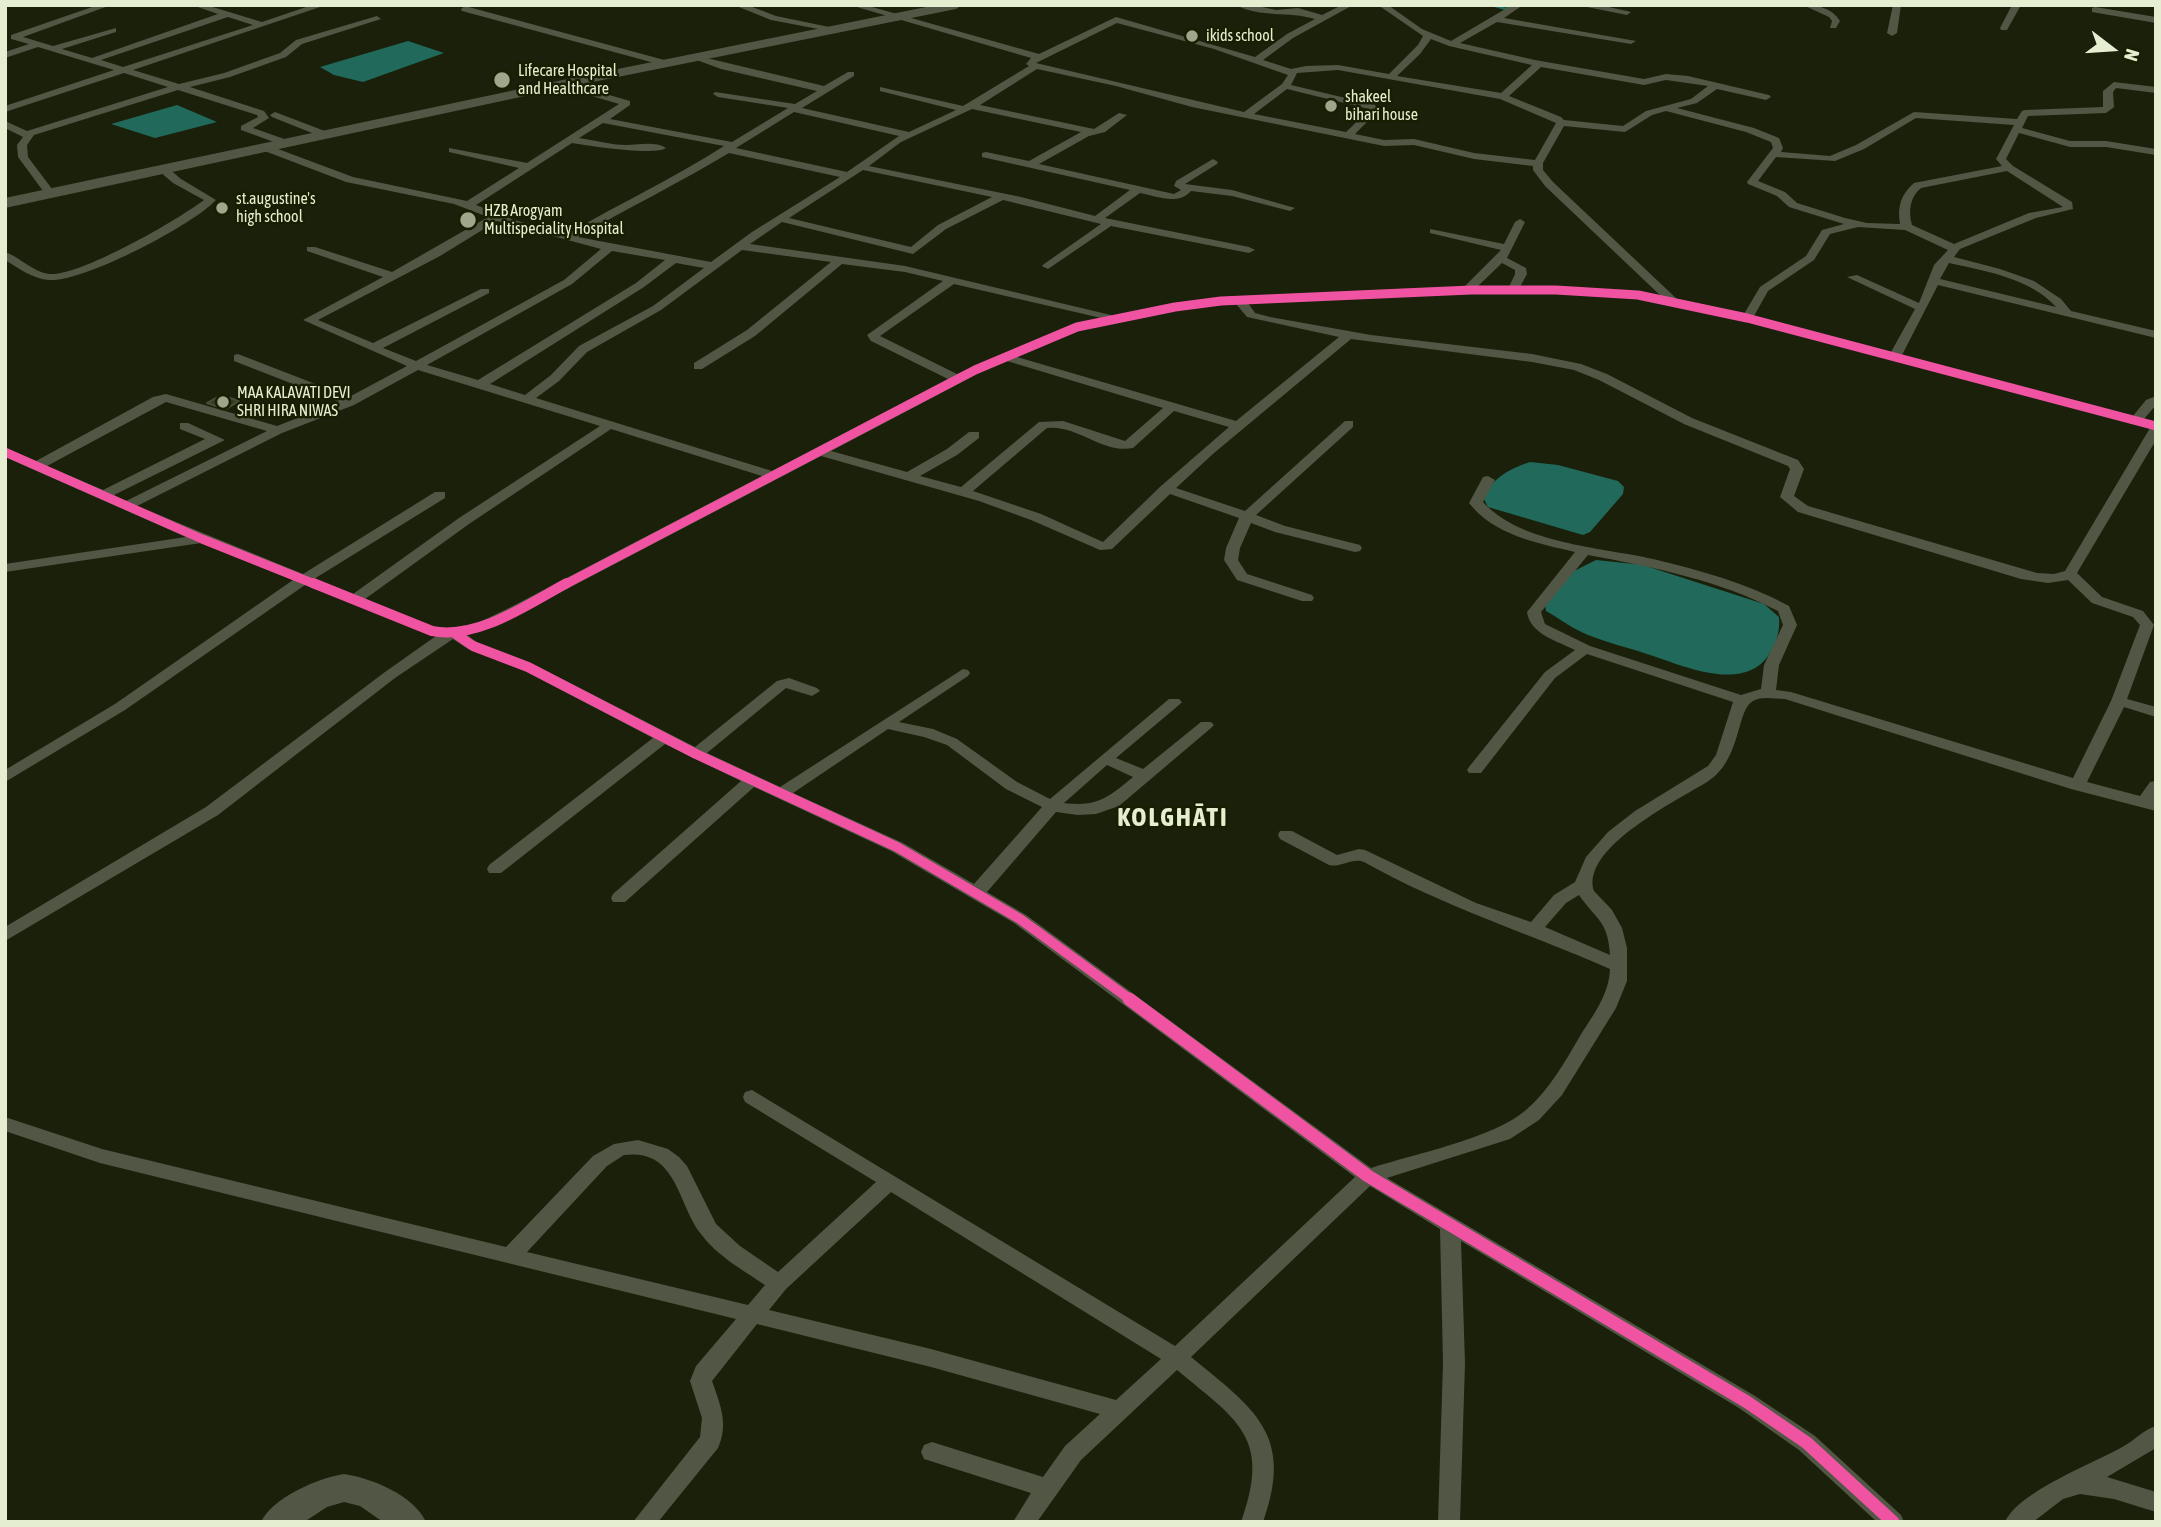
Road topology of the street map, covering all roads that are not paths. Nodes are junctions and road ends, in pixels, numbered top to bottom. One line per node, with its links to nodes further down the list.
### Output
1 (107, 5): 34 (street)
2 (196, 5): 18 (street)
3 (322, 5): 25 (street)
4 (738, 5): 28 (street)
5 (854, 5): 19 (street)
6 (956, 5): 19 (main road)
7 (1240, 5): 20 (street)
8 (1349, 5): 20 (street)
9 (1382, 5): 31 (street)
10 (1519, 5): 22 (street)
11 (1581, 5): 17 (street)
12 (1807, 5): 26 (street)
13 (1896, 5): 30 (street)
14 (2017, 5): 27 (street)
15 (2096, 8): 23 (street); 24 (street)
16 (464, 9): 42 (street)
17 (1627, 12)
18 (225, 15): 25 (street); 39 (street)
19 (893, 18): 28 (main road); 40 (street)
20 (1323, 18): 38 (street)
21 (377, 19): 50 (street)
22 (1496, 19): 32 (street); 33 (street)
23 (2156, 20)
24 (2088, 22)
25 (263, 24): 43 (street)
26 (1833, 26)
27 (2004, 28)
28 (834, 29): 37 (main road)
29 (113, 30): 35 (street)
30 (1892, 33)
31 (1428, 35): 33 (street); 46 (street)
32 (1631, 41)
33 (1452, 44): 41 (street)
34 (37, 45): 35 (street); 36 (street)
35 (51, 49): 39 (street)
36 (5, 55)
37 (697, 57): 42 (main road); 51 (street)
38 (1257, 60): 40 (street); 44 (street)
39 (91, 61): 43 (street)
40 (1038, 62): 57 (street); 63 (street)
41 (1535, 62): 48 (street); 55 (street)
42 (665, 63): 47 (main road)
43 (123, 71): 50 (street); 60 (street)
44 (1290, 72): 46 (street); 49 (street)
45 (851, 74): 51 (street)
46 (1391, 77): 55 (street)
47 (561, 84): 64 (street); 70 (main road)
48 (1716, 85): 56 (street); 59 (street)
49 (1285, 86): 63 (street); 72 (street)
50 (174, 88): 69 (street); 74 (street)
51 (823, 89): 58 (street)
52 (883, 89): 57 (street)
53 (2156, 90): 67 (street)
54 (718, 93): 58 (street)
55 (1503, 96): 65 (street)
56 (1766, 97)
57 (968, 107): 68 (street); 71 (street)
58 (794, 108): 71 (street); 75 (street)
59 (1664, 108): 65 (street); 80 (street)
60 (5, 109)
61 (275, 115): 70 (street)
62 (1122, 115): 68 (street)
63 (1246, 115): 72 (street)
64 (602, 120): 73 (street); 75 (street)
65 (1561, 123): 83 (street)
66 (5, 124): 69 (street)
67 (2018, 125): 79 (street); 80 (street); 87 (street)
68 (1091, 131): 84 (street)
69 (27, 134): 92 (street)
70 (326, 135): 74 (main road)
71 (905, 135): 86 (street)
72 (1348, 136): 83 (street)
73 (572, 140): 77 (street); 85 (street)
74 (286, 143): 76 (main road)
75 (729, 147): 89 (street); 105 (street)
76 (266, 148): 88 (main road); 95 (street)
77 (661, 148)
78 (453, 150): 85 (street)
79 (2156, 152)
80 (1773, 154): 102 (street)
81 (986, 155): 84 (street)
82 (1213, 162): 90 (street)
83 (1538, 163): 126 (street)
84 (1030, 165): 91 (street)
85 (529, 167): 95 (street)
86 (861, 167): 89 (street); 93 (street)
87 (2009, 167): 103 (street); 108 (street)
88 (163, 169): 92 (main road); 112 (street)
89 (849, 176): 98 (street)
90 (1188, 188): 91 (street); 96 (street)
91 (1137, 190): 99 (street)
92 (50, 193): 94 (main road)
93 (1002, 196): 98 (street); 99 (street)
94 (5, 203)
95 (469, 205): 97 (street)
96 (1290, 208)
97 (496, 217): 105 (street); 118 (street)
98 (781, 219): 106 (street)
99 (1097, 219): 101 (street)
100 (1520, 222): 111 (street)
101 (1109, 223): 110 (street); 117 (street)
102 (1857, 225): 103 (street); 130 (street)
103 (1907, 227): 108 (street)
104 (1434, 231): 111 (street)
105 (568, 238): 107 (street)
106 (740, 246): 114 (street); 116 (street)
107 (610, 247): 113 (street); 137 (street)
108 (1954, 248): 115 (street)
109 (310, 249): 118 (street)
110 (1249, 250)
111 (1504, 253): 122 (street); 123 (street)
112 (5, 255)
113 (674, 259): 116 (street); 140 (street)
114 (841, 259): 120 (street); 138 (street)
115 (1947, 259): 121 (street); 128 (street)
116 (713, 266): 141 (street)
117 (1048, 266)
118 (393, 276): 133 (street)
119 (1853, 277): 127 (street)
120 (952, 280): 129 (street); 139 (street)
121 (1935, 281): 127 (street); 128 (street)
122 (1467, 290): 123 (street); 125 (street)
123 (1513, 290): 126 (street)
124 (485, 291): 133 (street)
125 (1239, 300): 129 (street); 131 (street)
126 (1672, 301): 130 (street)
127 (1922, 308): 134 (street)
128 (2067, 313): 132 (street)
129 (1116, 318): 135 (street)
130 (1747, 318): 134 (street)
131 (1348, 335): 148 (street); 171 (street)
132 (2156, 335)
133 (373, 348): 137 (street)
134 (1896, 355): 145 (street)
135 (1006, 357): 139 (street); 144 (street)
136 (237, 358): 143 (street)
137 (417, 365): 140 (street); 143 (street)
138 (698, 366)
139 (957, 379): 155 (street)
140 (481, 384): 141 (street)
141 (528, 398): 146 (street)
142 (2156, 400): 145 (street)
143 (350, 402): 151 (street)
144 (1173, 406): 148 (street); 162 (street)
145 (2136, 420): 150 (street)
146 (611, 424): 158 (street); 174 (street)
147 (1349, 424): 166 (street)
148 (1237, 425): 161 (street)
149 (184, 426): 153 (street)
150 (2156, 427): 171 (street)
151 (278, 430): 154 (street); 157 (street)
152 (974, 435): 159 (street)
153 (215, 439): 154 (street); 163 (street)
154 (240, 449): 165 (street)
155 (818, 451): 158 (street); 159 (street)
156 (5, 452): 157 (street)
157 (37, 466): 163 (street)
158 (772, 475): 175 (street)
159 (908, 477): 162 (street)
160 (1488, 480): 169 (street)
161 (1166, 489): 162 (street); 166 (street)
162 (963, 492)
163 (102, 495): 165 (street)
164 (440, 495): 172 (street)
165 (126, 506): 167 (street)
166 (1247, 516): 168 (street); 173 (street)
167 (202, 539): 170 (street); 172 (street)
168 (1355, 548)
169 (1584, 550): 176 (street); 179 (street)
170 (5, 568)
171 (2070, 574): 181 (street)
172 (303, 580): 174 (street); 191 (street)
173 (1307, 598)
174 (354, 600): 175 (street)
175 (453, 635): 186 (street); 204 (street)
176 (1585, 649): 180 (street); 189 (street)
177 (963, 673): 184 (street)
178 (812, 691): 187 (street)
179 (1769, 692): 180 (street); 193 (street)
180 (1742, 700): 200 (street)
181 (2119, 701): 183 (street); 193 (street)
182 (1174, 702): 188 (street)
183 (2156, 712)
184 (885, 724): 195 (street); 197 (street)
185 (1206, 725): 190 (street)
186 (664, 737): 187 (street); 199 (street)
187 (696, 754): 192 (street)
188 (1106, 759): 190 (street); 197 (street)
189 (1475, 770)
190 (1144, 776): 197 (street)
191 (5, 777)
192 (752, 780): 195 (street); 202 (street)
193 (2077, 785): 196 (street)
194 (2156, 786): 196 (street)
195 (781, 793): 201 (street)
196 (2150, 805)
197 (1051, 806): 201 (street)
198 (1286, 835): 203 (street)
199 (495, 869)
200 (1583, 885): 203 (street); 205 (street)
201 (976, 893): 208 (street)
202 (619, 898)
203 (1534, 929): 205 (street)
204 (5, 935)
205 (1618, 965): 208 (street)
206 (752, 1097): 209 (street)
207 (5, 1124): 211 (street)
208 (1368, 1176): 210 (street); 214 (street)
209 (890, 1181): 212 (street); 214 (street)
210 (1450, 1225): 226 (street); 227 (street)
211 (510, 1256): 212 (street); 213 (street)
212 (779, 1283): 213 (street)
213 (753, 1315): 215 (street); 223 (street)
214 (1176, 1357): 215 (street); 225 (street)
215 (1119, 1410): 219 (street)
216 (2156, 1435): 218 (street)
217 (932, 1452): 219 (street)
218 (2072, 1485): 220 (street); 228 (street)
219 (1045, 1488): 224 (street)
220 (2156, 1502)
221 (277, 1522): 222 (main road)
222 (410, 1522)
223 (644, 1522)
224 (1024, 1522)
225 (1252, 1522)
226 (1449, 1522)
227 (1893, 1522)
228 (2015, 1522)

